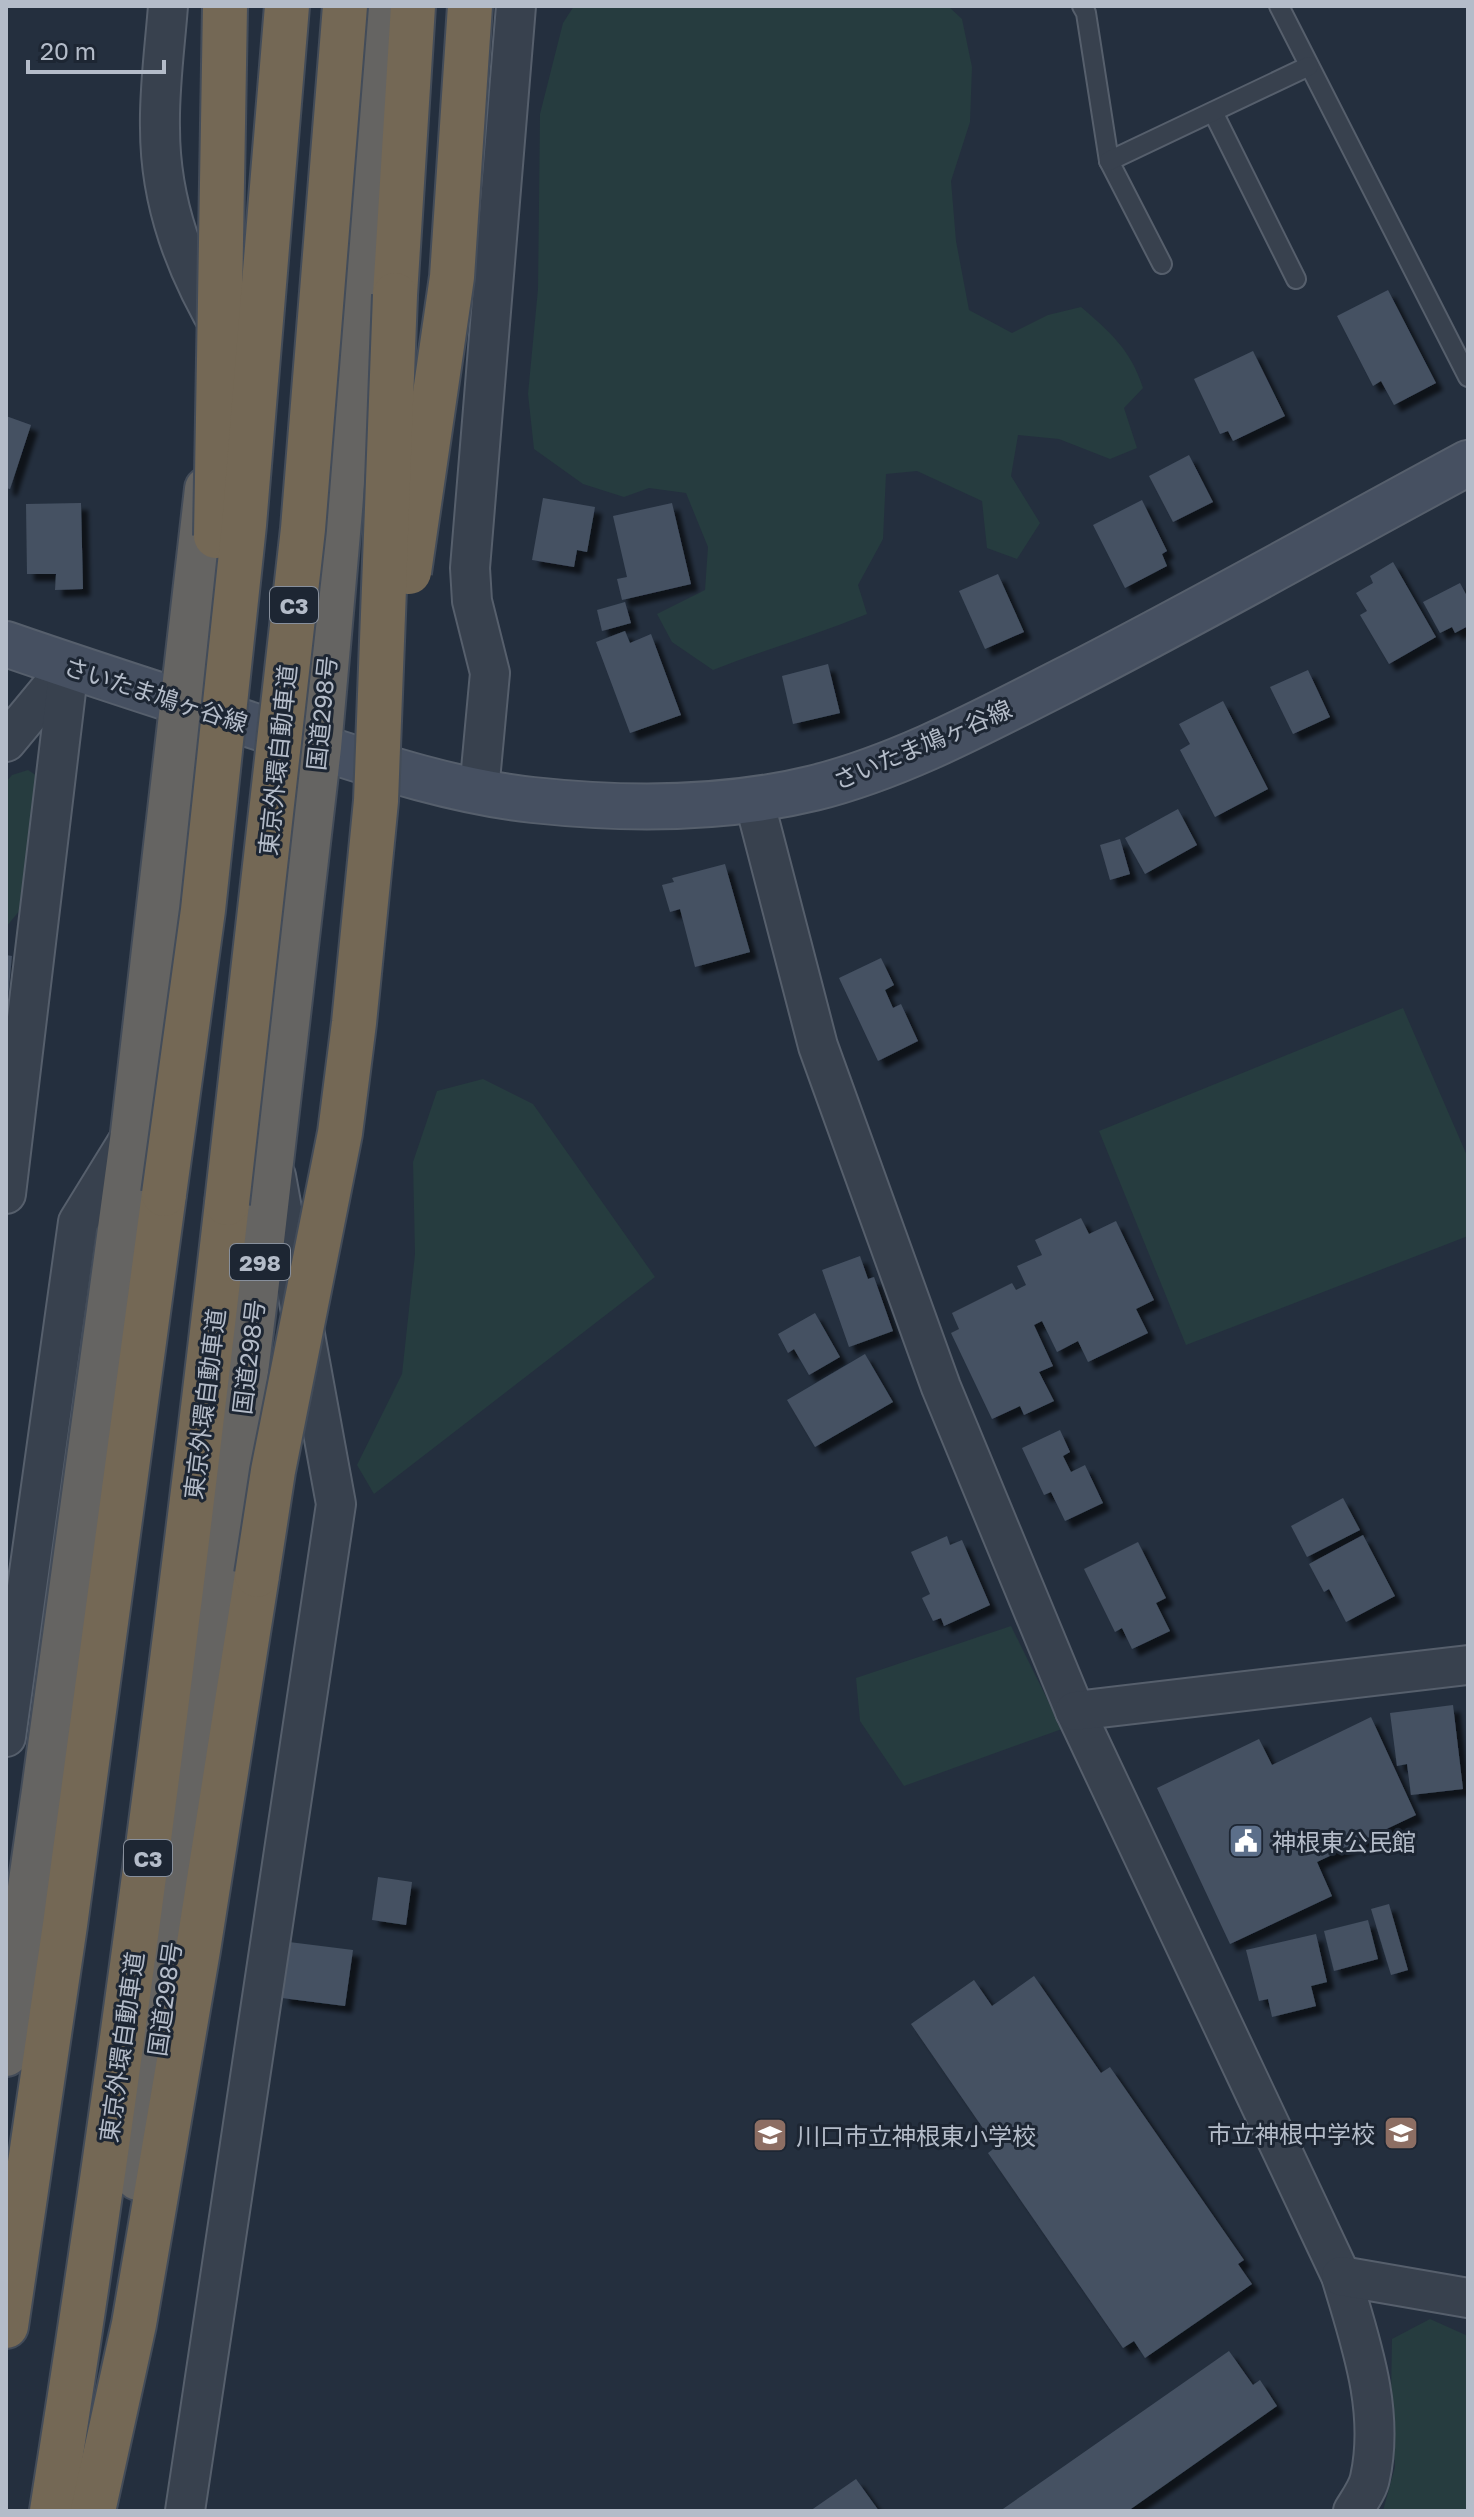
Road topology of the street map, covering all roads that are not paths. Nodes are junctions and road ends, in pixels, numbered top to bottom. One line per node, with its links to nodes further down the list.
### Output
1 (168, 6): 17 (street)
2 (225, 6): 28 (highway, bridge)
3 (244, 6): 17 (highway)
4 (287, 6): 28 (highway, C3, bridge)
5 (345, 6): 39 (highway, 東京外環自動車道 / C3, bridge)
6 (379, 6): 24 (highway, 国道298号 / 298)
7 (413, 6): 27 (highway, bridge)
8 (470, 6): 27 (highway, bridge)
9 (516, 6): 25 (street)
10 (1082, 6): 14 (lane)
11 (1279, 6): 12 (lane)
12 (1309, 66): 13 (lane); 18 (lane)
13 (1213, 112): 14 (lane); 16 (lane)
14 (1109, 161): 15 (lane)
15 (1162, 264)
16 (1296, 279)
17 (225, 336): 22 (highway)
18 (1468, 377)
19 (1468, 463): 26 (main road, さいたま鳩ヶ谷線)
20 (6, 644): 21 (main road, さいたま鳩ヶ谷線)
21 (69, 666): 22 (main road, さいたま鳩ヶ谷線); 23 (street); 31 (street)
22 (182, 703): 24 (main road, さいたま鳩ヶ谷線); 29 (highway)
23 (6, 742)
24 (319, 747): 25 (main road, さいたま鳩ヶ谷線); 30 (highway, 国道298号 / 298)
25 (479, 791): 26 (main road, さいたま鳩ヶ谷線)
26 (754, 800): 33 (street)
27 (376, 801): 41 (highway, bridge)
28 (203, 910): 38 (highway, C3, bridge)
29 (133, 1133): 34 (street); 35 (highway)
30 (272, 1153): 40 (highway, 国道298号 / 298); 42 (street)
31 (6, 1194)
32 (1468, 1665): 33 (street)
33 (1075, 1711): 36 (street)
34 (6, 1737)
35 (6, 2054)
36 (1341, 2276): 37 (street); 43 (street)
37 (1468, 2298)
38 (6, 2326)
39 (52, 2511)
40 (87, 2511)
41 (93, 2511)
42 (185, 2511)
43 (1353, 2511)

